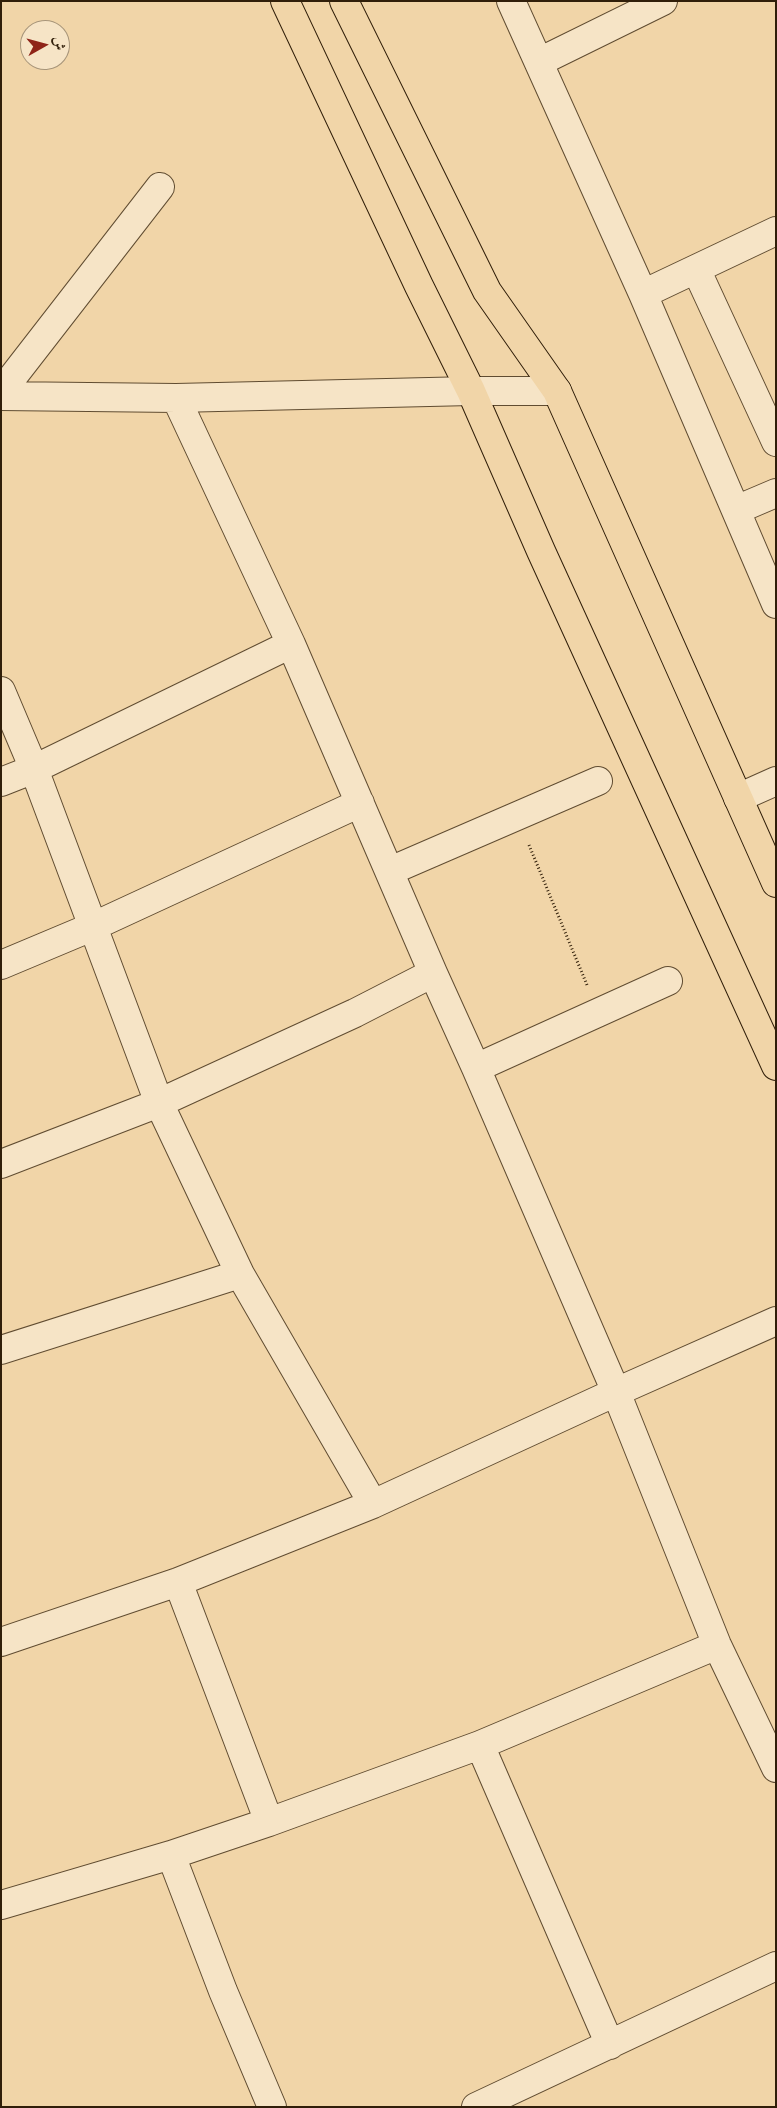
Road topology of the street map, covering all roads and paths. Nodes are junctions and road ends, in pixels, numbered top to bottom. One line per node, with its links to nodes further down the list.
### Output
1 (285, 1): 10 (highway)
2 (344, 1): 11 (highway)
3 (511, 1): 5 (street)
4 (663, 1): 5 (street)
5 (540, 62): 9 (street)
6 (160, 187): 12 (street)
7 (776, 231): 8 (street)
8 (696, 269): 9 (street); 14 (street)
9 (643, 294): 16 (street)
10 (471, 391): 11 (street); 13 (street); 34 (highway)
11 (557, 391): 24 (highway)
12 (1, 394): 13 (street)
13 (176, 398): 18 (street)
14 (776, 442)
15 (776, 493): 16 (street)
16 (736, 510): 17 (street)
17 (776, 604)
18 (291, 644): 20 (street); 25 (street)
19 (1, 691): 20 (street)
20 (34, 769): 23 (street); 29 (street)
21 (598, 781): 26 (street)
22 (776, 781): 24 (street)
23 (1, 782)
24 (738, 798): 28 (highway)
25 (360, 803): 27 (street); 29 (street)
26 (517, 817): 27 (street); 33 (path)
27 (390, 871): 31 (street)
28 (776, 883)
29 (94, 926): 30 (street); 36 (street)
30 (1, 965)
31 (433, 972): 35 (street); 36 (street)
32 (668, 981): 33 (street)
33 (599, 1013): 35 (street)
34 (776, 1066)
35 (476, 1068): 41 (street)
36 (159, 1103): 37 (street); 38 (street)
37 (1, 1164)
38 (240, 1274): 40 (street); 42 (street)
39 (776, 1320): 41 (street)
40 (1, 1350)
41 (616, 1392): 42 (street); 45 (street)
42 (373, 1504): 43 (street)
43 (178, 1582): 44 (street); 48 (street)
44 (1, 1642)
45 (718, 1645): 46 (street); 47 (street)
46 (480, 1745): 48 (street); 52 (street)
47 (776, 1768)
48 (269, 1822): 49 (street)
49 (171, 1855): 50 (street); 53 (street)
50 (1, 1905)
51 (776, 1966): 52 (street)
52 (610, 2045): 54 (street)
53 (272, 2107)
54 (476, 2107)

